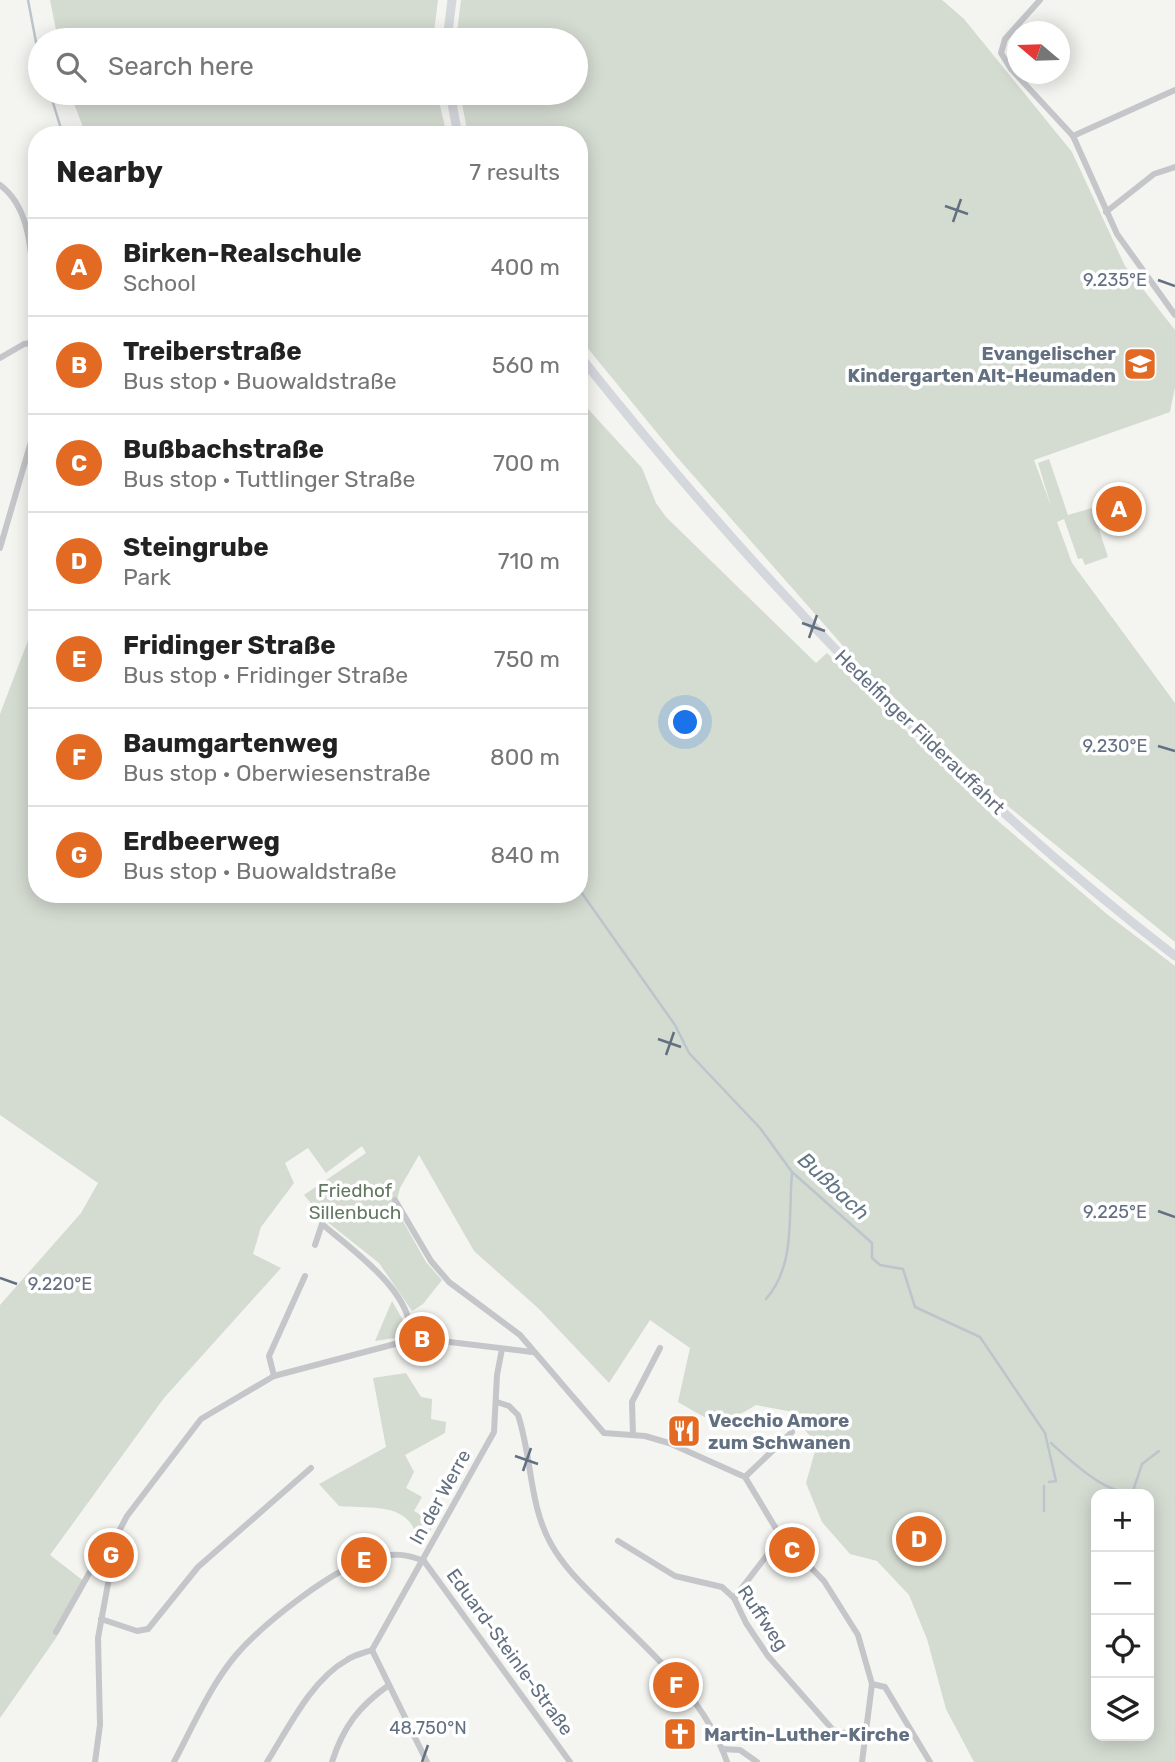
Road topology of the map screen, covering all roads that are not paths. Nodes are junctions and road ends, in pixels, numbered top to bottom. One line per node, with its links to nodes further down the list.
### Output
1 (452, 0): 3 (main road)
2 (1040, 0): 7 (street)
3 (448, 28)
4 (1175, 90): 7 (street)
5 (452, 105): 6 (main road)
6 (456, 126)
7 (1073, 136): 10 (street)
8 (1175, 167): 10 (street)
9 (0, 185): 11 (street)
10 (1105, 212): 12 (street)
11 (28, 237)
12 (1175, 315)
13 (28, 343): 14 (street)
14 (0, 358)
15 (588, 366): 18 (main road, Hedelfinger Filderauffahrt)
16 (28, 452): 17 (street)
17 (0, 548)
18 (1175, 956)
19 (395, 1200): 25 (street)
20 (315, 1245): 22 (street)
21 (305, 1276): 26 (street)
22 (410, 1340): 23 (street); 26 (street)
23 (502, 1349): 25 (street); 27 (street, In der Werre)
24 (660, 1349): 29 (street)
25 (532, 1352): 29 (street)
26 (274, 1376): 32 (street)
27 (497, 1402): 35 (street, In der Werre); 43 (street)
28 (792, 1432): 31 (street)
29 (633, 1435): 31 (street)
30 (311, 1468): 37 (street)
31 (744, 1477): 33 (street)
32 (117, 1535): 37 (street); 38 (street)
33 (781, 1537): 36 (street); 40 (street)
34 (618, 1541): 36 (street, Ruffweg)
35 (424, 1561): 39 (street, In der Werre); 45 (street); 49 (street, Eduard-Steinle-Straße)
36 (734, 1598): 42 (street, Ruffweg)
37 (101, 1619): 44 (street)
38 (56, 1632)
39 (372, 1650): 41 (street); 46 (street)
40 (872, 1684): 42 (street); 53 (street)
41 (389, 1685): 47 (street); 48 (street)
42 (864, 1738): 52 (street)
43 (722, 1749): 50 (street); 51 (street)
44 (95, 1762)
45 (174, 1762)
46 (267, 1762)
47 (332, 1762)
48 (427, 1762)
49 (570, 1762)
50 (727, 1762)
51 (757, 1762)
52 (862, 1762)
53 (930, 1762)

